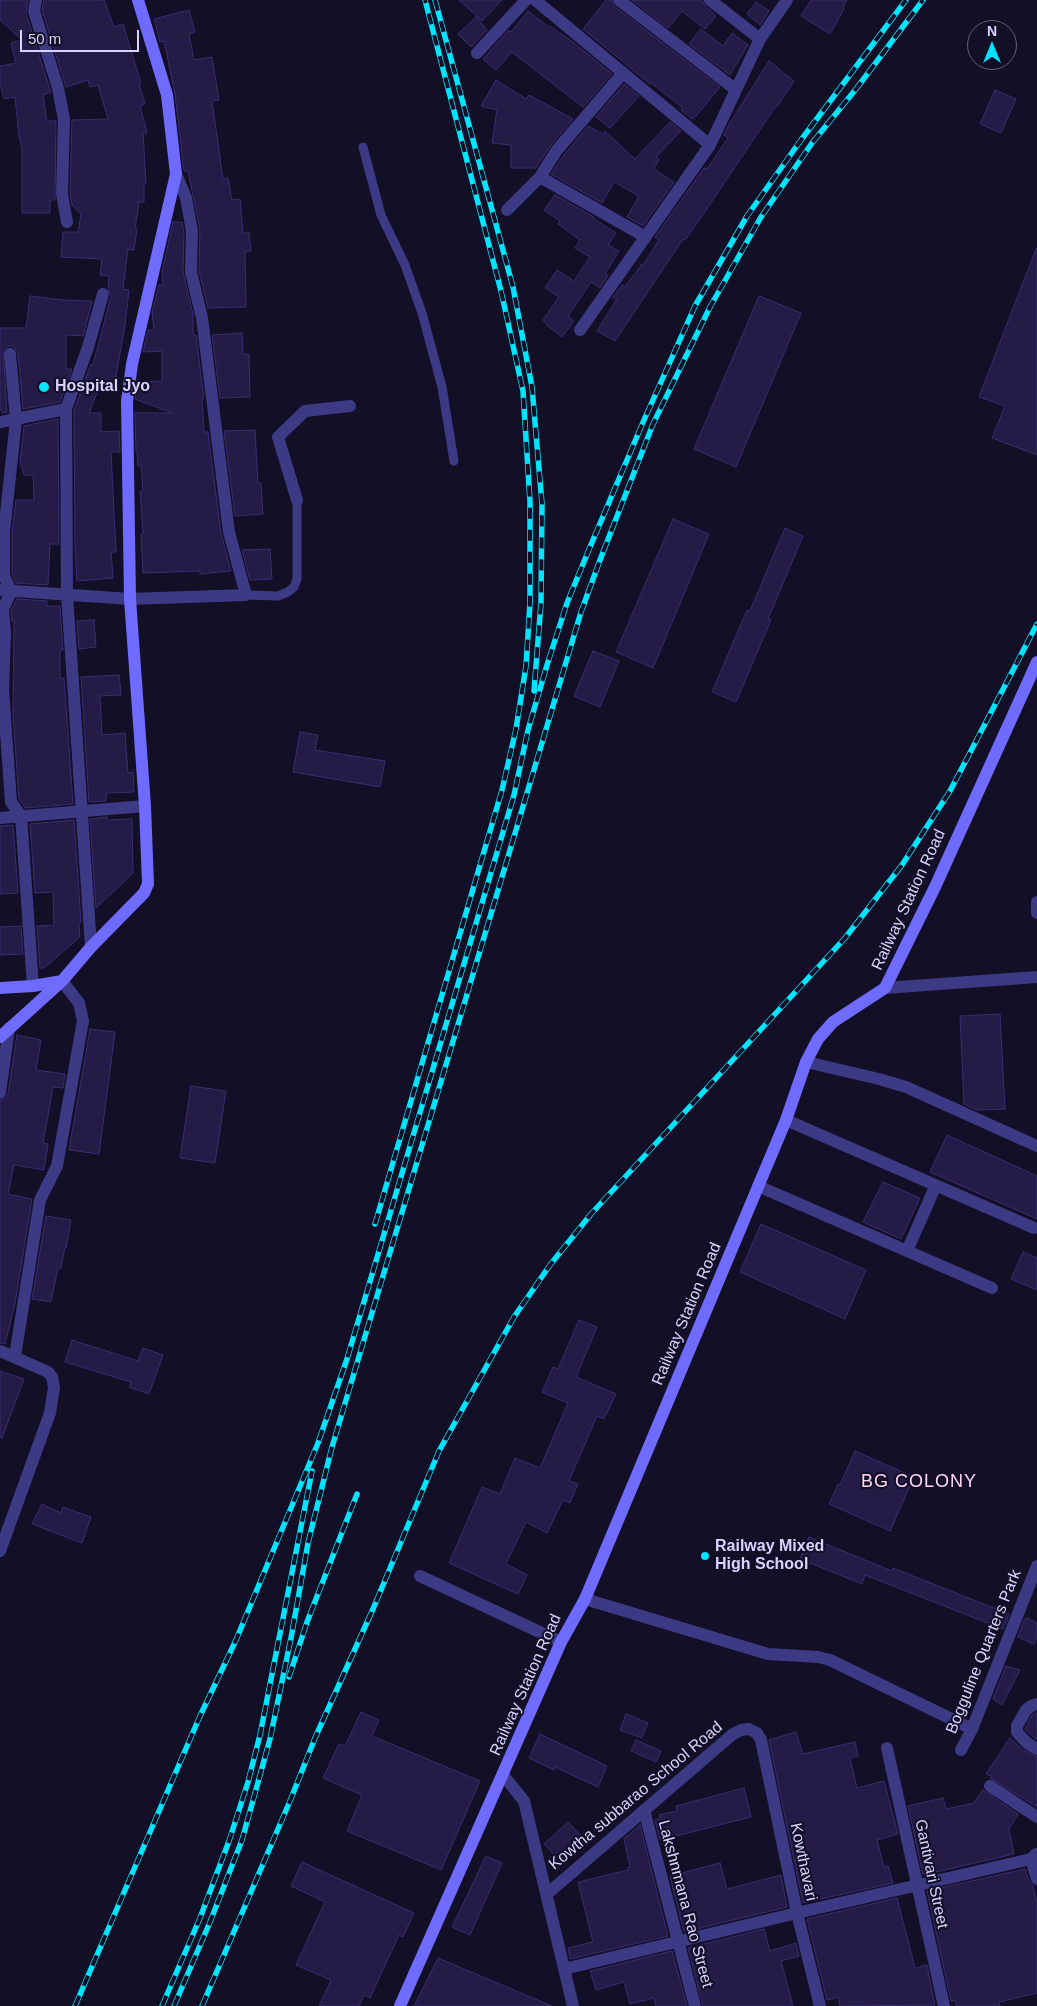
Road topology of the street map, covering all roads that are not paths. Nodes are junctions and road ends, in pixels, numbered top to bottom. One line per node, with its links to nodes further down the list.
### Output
1 (36, 0): 17 (street)
2 (138, 0): 14 (street)
3 (526, 0): 9 (street)
4 (535, 0): 10 (street)
5 (620, 0): 11 (street)
6 (710, 0): 8 (street)
7 (787, 0): 8 (street)
8 (760, 39): 11 (street)
9 (477, 52)
10 (624, 73): 12 (street); 15 (street)
11 (735, 89): 12 (street)
12 (710, 145): 18 (street)
13 (363, 147): 26 (lane)
14 (176, 174): 31 (street); 32 (street)
15 (540, 177): 16 (street); 18 (street)
16 (507, 210)
17 (67, 222)
18 (644, 236): 20 (street)
19 (103, 294): 23 (street)
20 (580, 330)
21 (10, 354): 24 (street)
22 (350, 406): 28 (street)
23 (66, 409): 24 (street); 30 (street)
24 (16, 420): 25 (street); 27 (street)
25 (0, 422)
26 (454, 461)
27 (4, 500): 29 (street)
28 (297, 500): 31 (lane)
29 (6, 591): 30 (street); 36 (street)
30 (67, 595): 32 (street); 35 (street)
31 (246, 595): 32 (street)
32 (130, 599): 34 (street)
33 (1037, 662): 45 (street, Railway Station Road)
34 (145, 806): 35 (street); 40 (street)
35 (81, 811): 36 (street); 40 (street)
36 (21, 816): 37 (street); 43 (street)
37 (0, 818)
38 (1037, 902): 39 (street)
39 (1037, 913)
40 (91, 947): 42 (street)
41 (1037, 977): 45 (street)
42 (62, 981): 43 (street); 46 (street); 57 (street)
43 (33, 986): 44 (street)
44 (0, 988)
45 (885, 988): 47 (street, Railway Station Road)
46 (4, 1033): 48 (street)
47 (806, 1062): 49 (street, Railway Station Road); 50 (street)
48 (0, 1093)
49 (786, 1120): 51 (street); 52 (street, Railway Station Road)
50 (1037, 1146)
51 (936, 1185): 53 (street); 54 (street)
52 (758, 1186): 54 (street); 61 (street, Railway Station Road)
53 (1034, 1228)
54 (908, 1251): 55 (street)
55 (992, 1288)
56 (0, 1351): 57 (street)
57 (15, 1356): 58 (street)
58 (0, 1551)
59 (1037, 1566): 65 (street, Bogguline Quarters Park)
60 (420, 1576): 62 (street)
61 (585, 1599): 62 (street, Railway Station Road); 65 (street)
62 (561, 1642): 69 (street, Railway Station Road)
63 (1037, 1704): 67 (street)
64 (749, 1730): 71 (street, Kowtha subbarao School Road); 77 (street, Kowthavari)
65 (972, 1730): 68 (street, Bogguline Quarters Park)
66 (887, 1748): 75 (street, Gantivari Street)
67 (1037, 1749)
68 (961, 1750)
69 (503, 1775): 76 (street, Kowtha subbarao School Road); 80 (street, Railway Station Road)
70 (990, 1786): 72 (street)
71 (644, 1810): 76 (street, Kowtha subbarao School Road); 78 (street, Lakshnmana Rao Street)
72 (1037, 1817)
73 (1034, 1856): 74 (street); 75 (street)
74 (1037, 1879)
75 (916, 1885): 77 (street); 84 (street, Gantivari Street)
76 (547, 1894): 79 (street, Kowtha subbarao School Road)
77 (797, 1913): 78 (street); 83 (street, Kowthavari)
78 (680, 1942): 79 (street); 82 (street, Lakshnmana Rao Street)
79 (564, 1969): 81 (street, Kowtha subbarao School Road)
80 (400, 2006)
81 (573, 2006)
82 (696, 2006)
83 (820, 2006)
84 (944, 2006)

